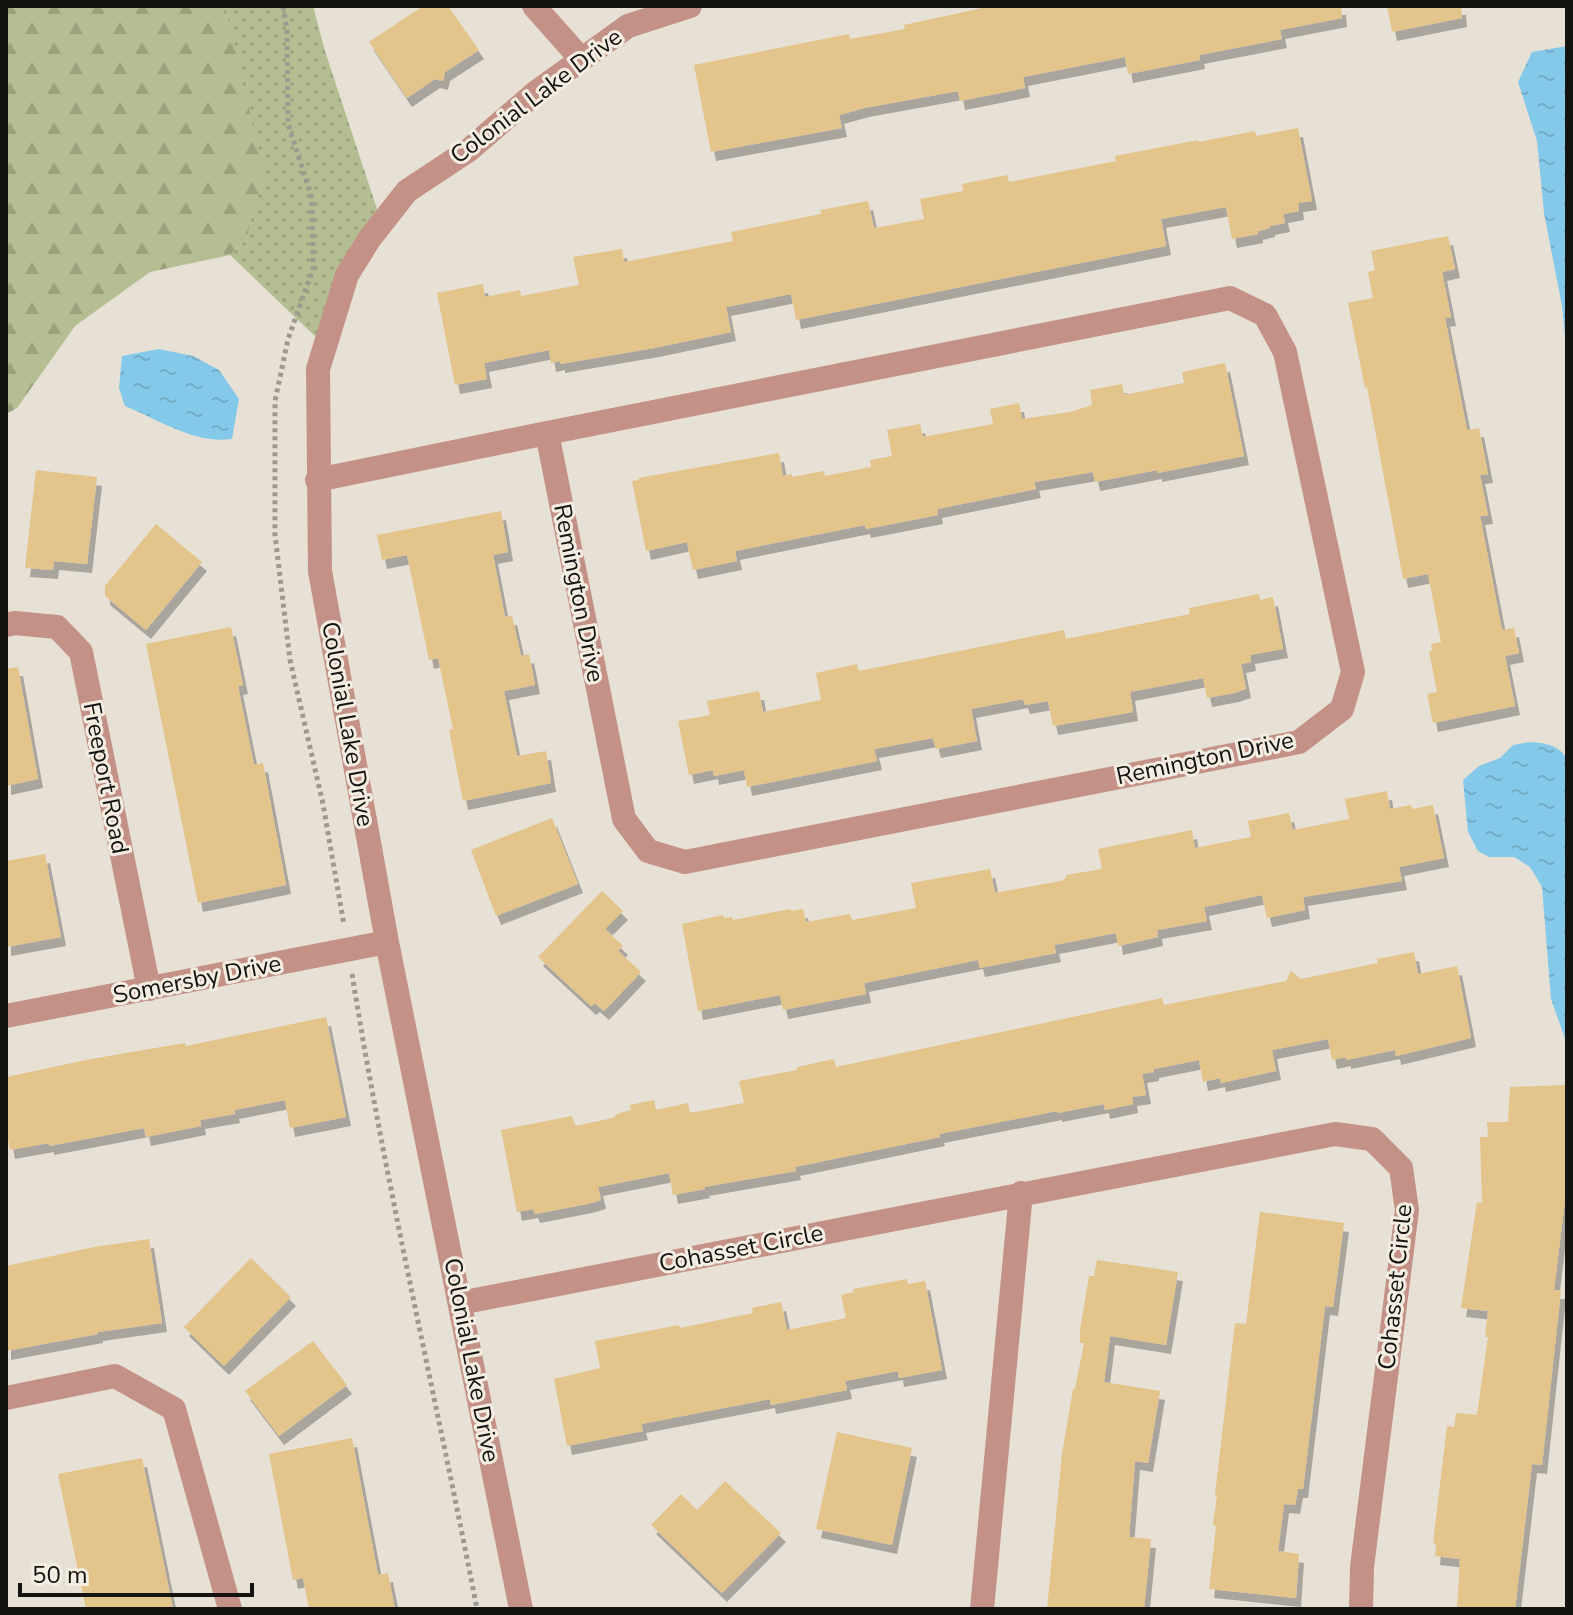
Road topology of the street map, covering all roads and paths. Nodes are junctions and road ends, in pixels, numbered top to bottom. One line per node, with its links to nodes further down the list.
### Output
1 (283, 6): 5 (path)
2 (534, 6): 4 (street)
3 (690, 6): 4 (street, Colonial Lake Drive)
4 (581, 59): 7 (street, Colonial Lake Drive)
5 (313, 269)
6 (547, 433): 6 (street, Remington Drive); 7 (street, Remington Drive)
7 (317, 480): 9 (street, Colonial Lake Drive)
8 (6, 625): 10 (street, Freeport Road)
9 (387, 942): 10 (street, Somersby Drive); 13 (street, Colonial Lake Drive)
10 (149, 989): 11 (street, Somersby Drive)
11 (6, 1016)
12 (1021, 1193): 13 (street, Cohasset Circle); 17 (street); 18 (street, Cohasset Circle)
13 (460, 1303): 16 (street, Colonial Lake Drive)
14 (6, 1398): 15 (street)
15 (230, 1609)
16 (521, 1609)
17 (982, 1609)
18 (1361, 1609)

